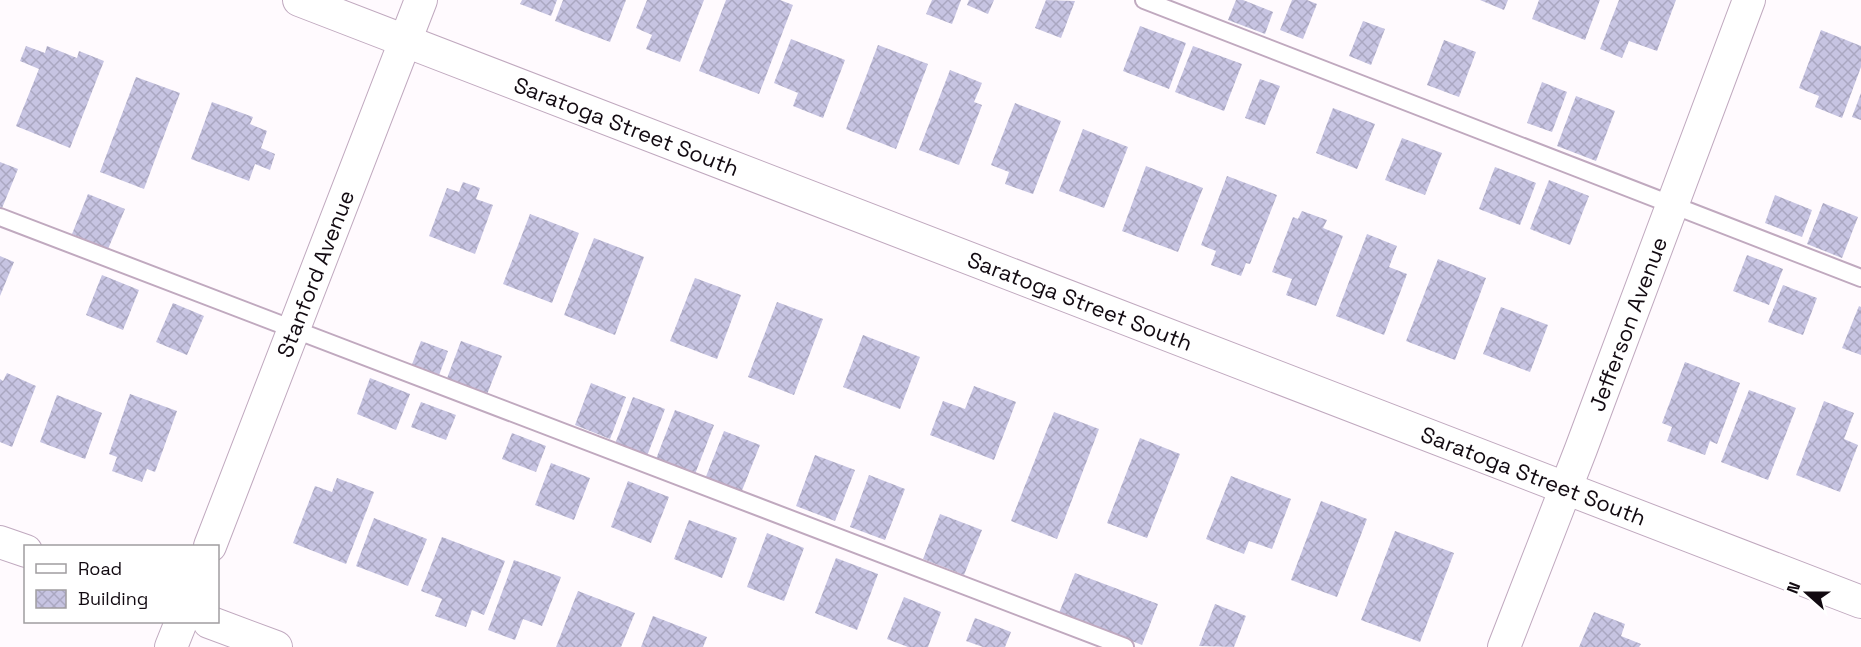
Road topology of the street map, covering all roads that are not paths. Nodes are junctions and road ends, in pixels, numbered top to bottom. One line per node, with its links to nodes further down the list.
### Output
1 (299, 0): 5 (street, Saratoga Street South)
2 (421, 0): 5 (street, Stanford Avenue)
3 (1144, 0): 6 (lane)
4 (1749, 0): 6 (street, Jefferson Avenue)
5 (405, 41): 9 (street, Stanford Avenue); 10 (street, Saratoga Street South)
6 (1672, 205): 8 (lane); 10 (street, Jefferson Avenue)
7 (0, 217): 9 (lane)
8 (1861, 278)
9 (293, 329): 12 (street, Stanford Avenue); 19 (lane)
10 (1565, 488): 14 (street, Saratoga Street South); 20 (street, Jefferson Avenue)
11 (0, 542): 13 (street)
12 (210, 545)
13 (24, 550)
14 (1861, 602)
15 (180, 623): 17 (street)
16 (214, 623): 18 (street)
17 (171, 647)
18 (276, 647)
19 (1125, 647)
20 (1504, 647)

